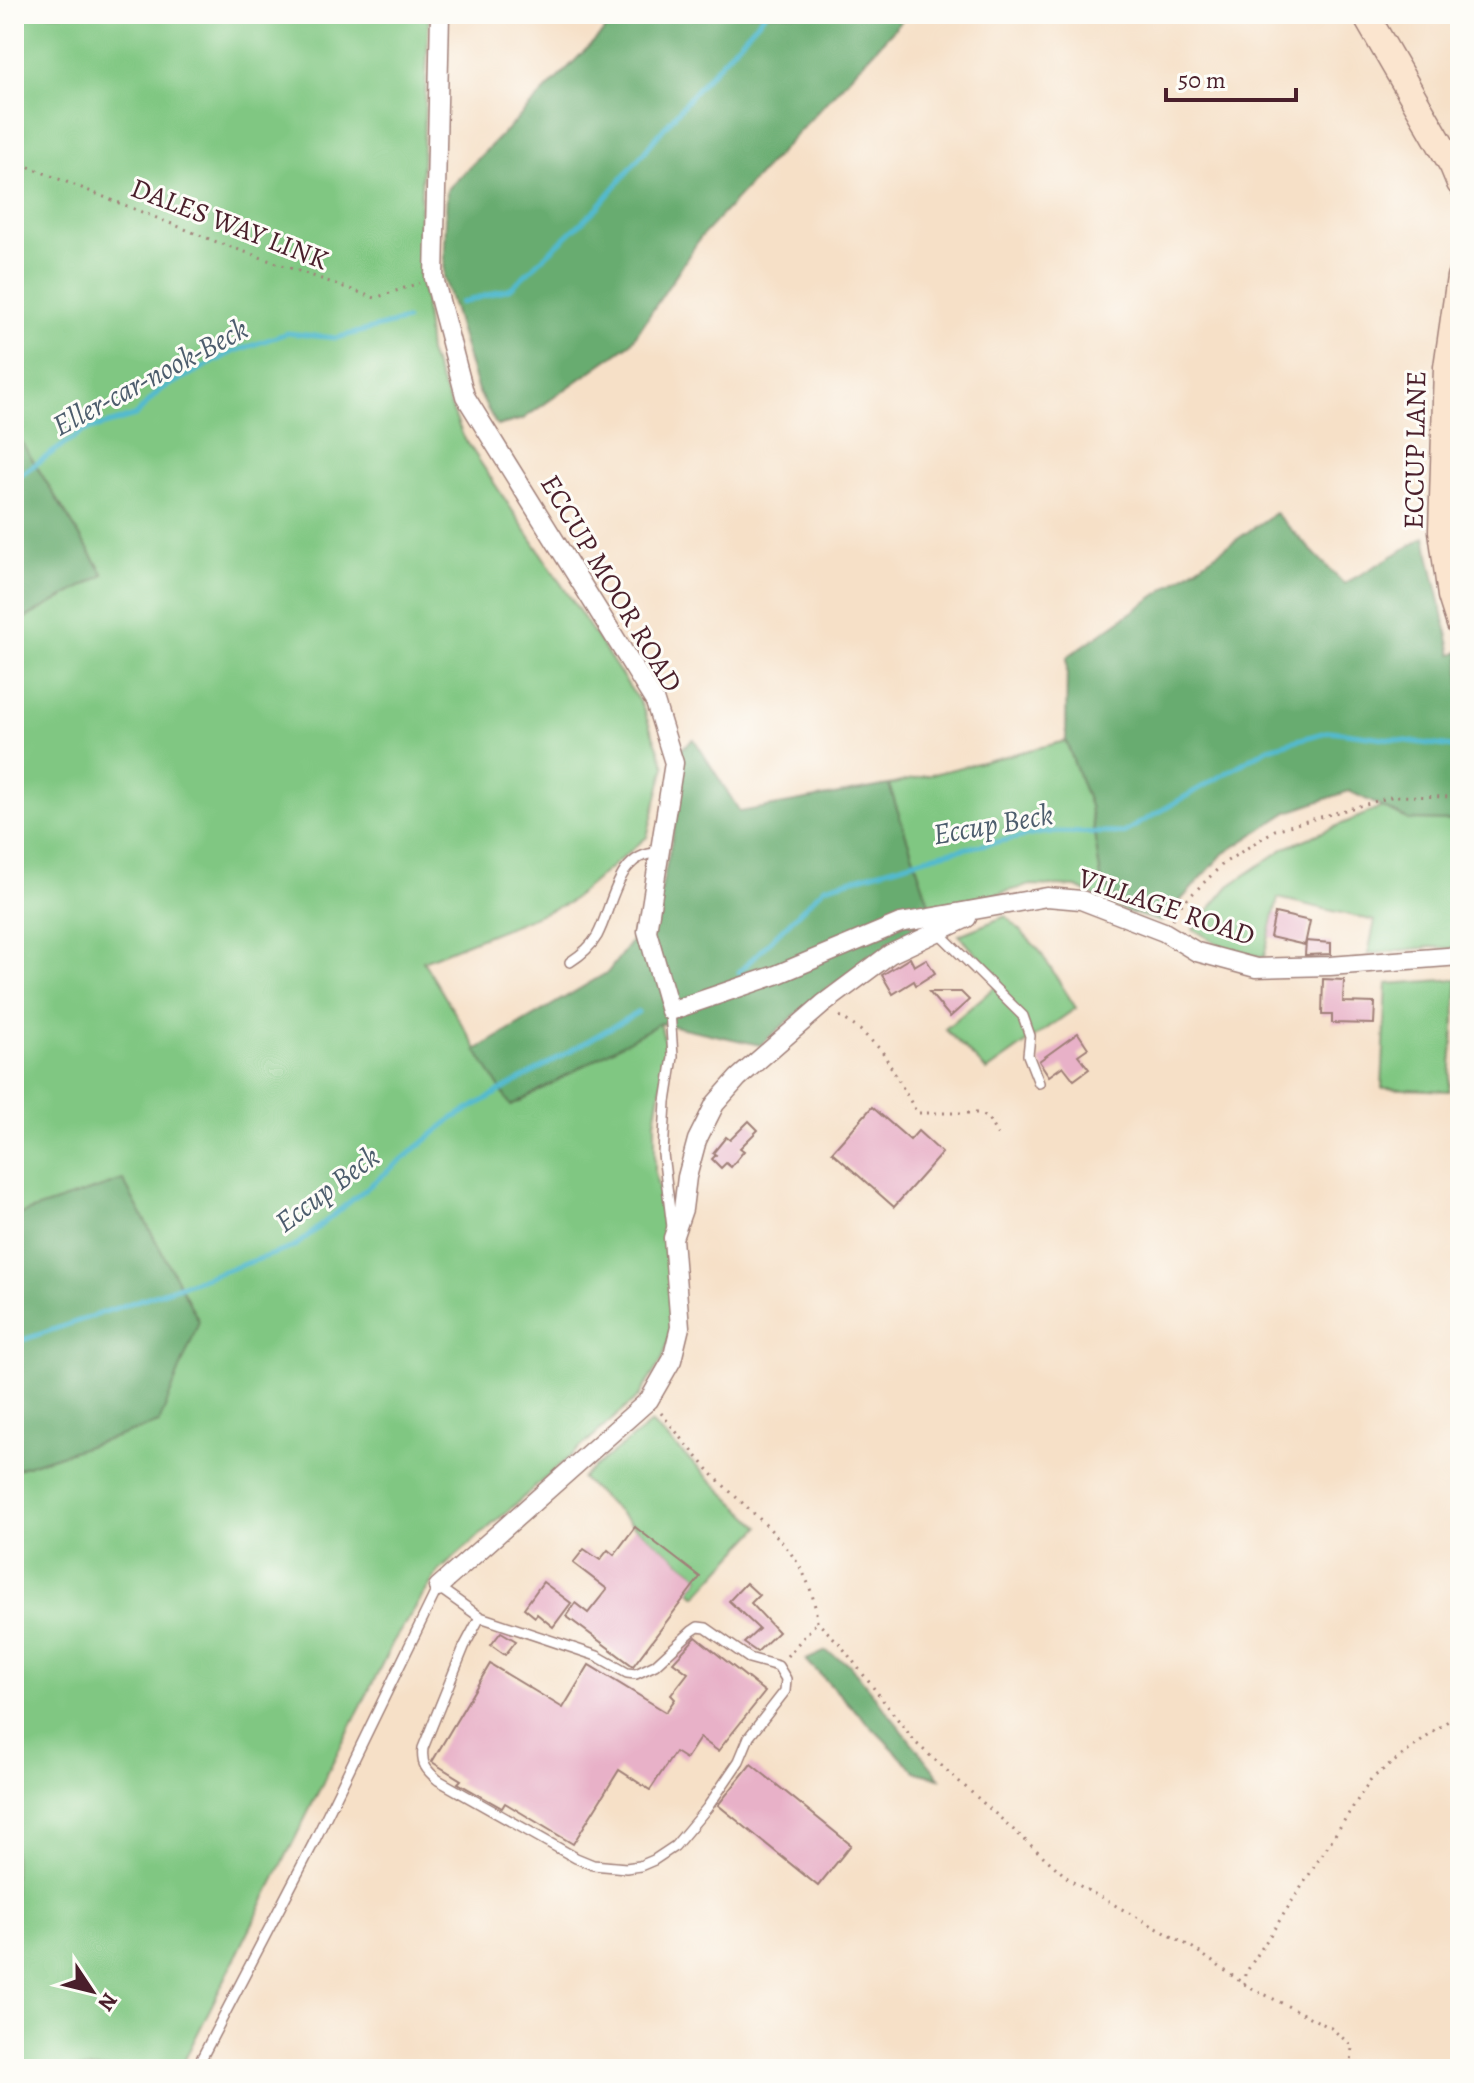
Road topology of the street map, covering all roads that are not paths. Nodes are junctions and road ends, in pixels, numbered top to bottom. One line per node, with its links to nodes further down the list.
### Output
1 (440, 14): 6 (street, ECCUP MOOR ROAD)
2 (1365, 14): 3 (street)
3 (1460, 183)
4 (1460, 277): 5 (street, ECCUP LANE)
5 (1460, 624)
6 (659, 853): 10 (lane); 11 (street, ECCUP MOOR ROAD)
7 (1000, 903): 8 (street); 9 (street, VILLAGE ROAD); 11 (street)
8 (937, 931): 12 (lane); 13 (street)
9 (1460, 956)
10 (570, 962)
11 (670, 1011): 13 (lane, ECCUP MOOR ROAD)
12 (1039, 1083)
13 (673, 1238): 14 (street)
14 (438, 1587): 15 (lane); 16 (lane)
15 (480, 1617): 15 (lane)
16 (196, 2069)

